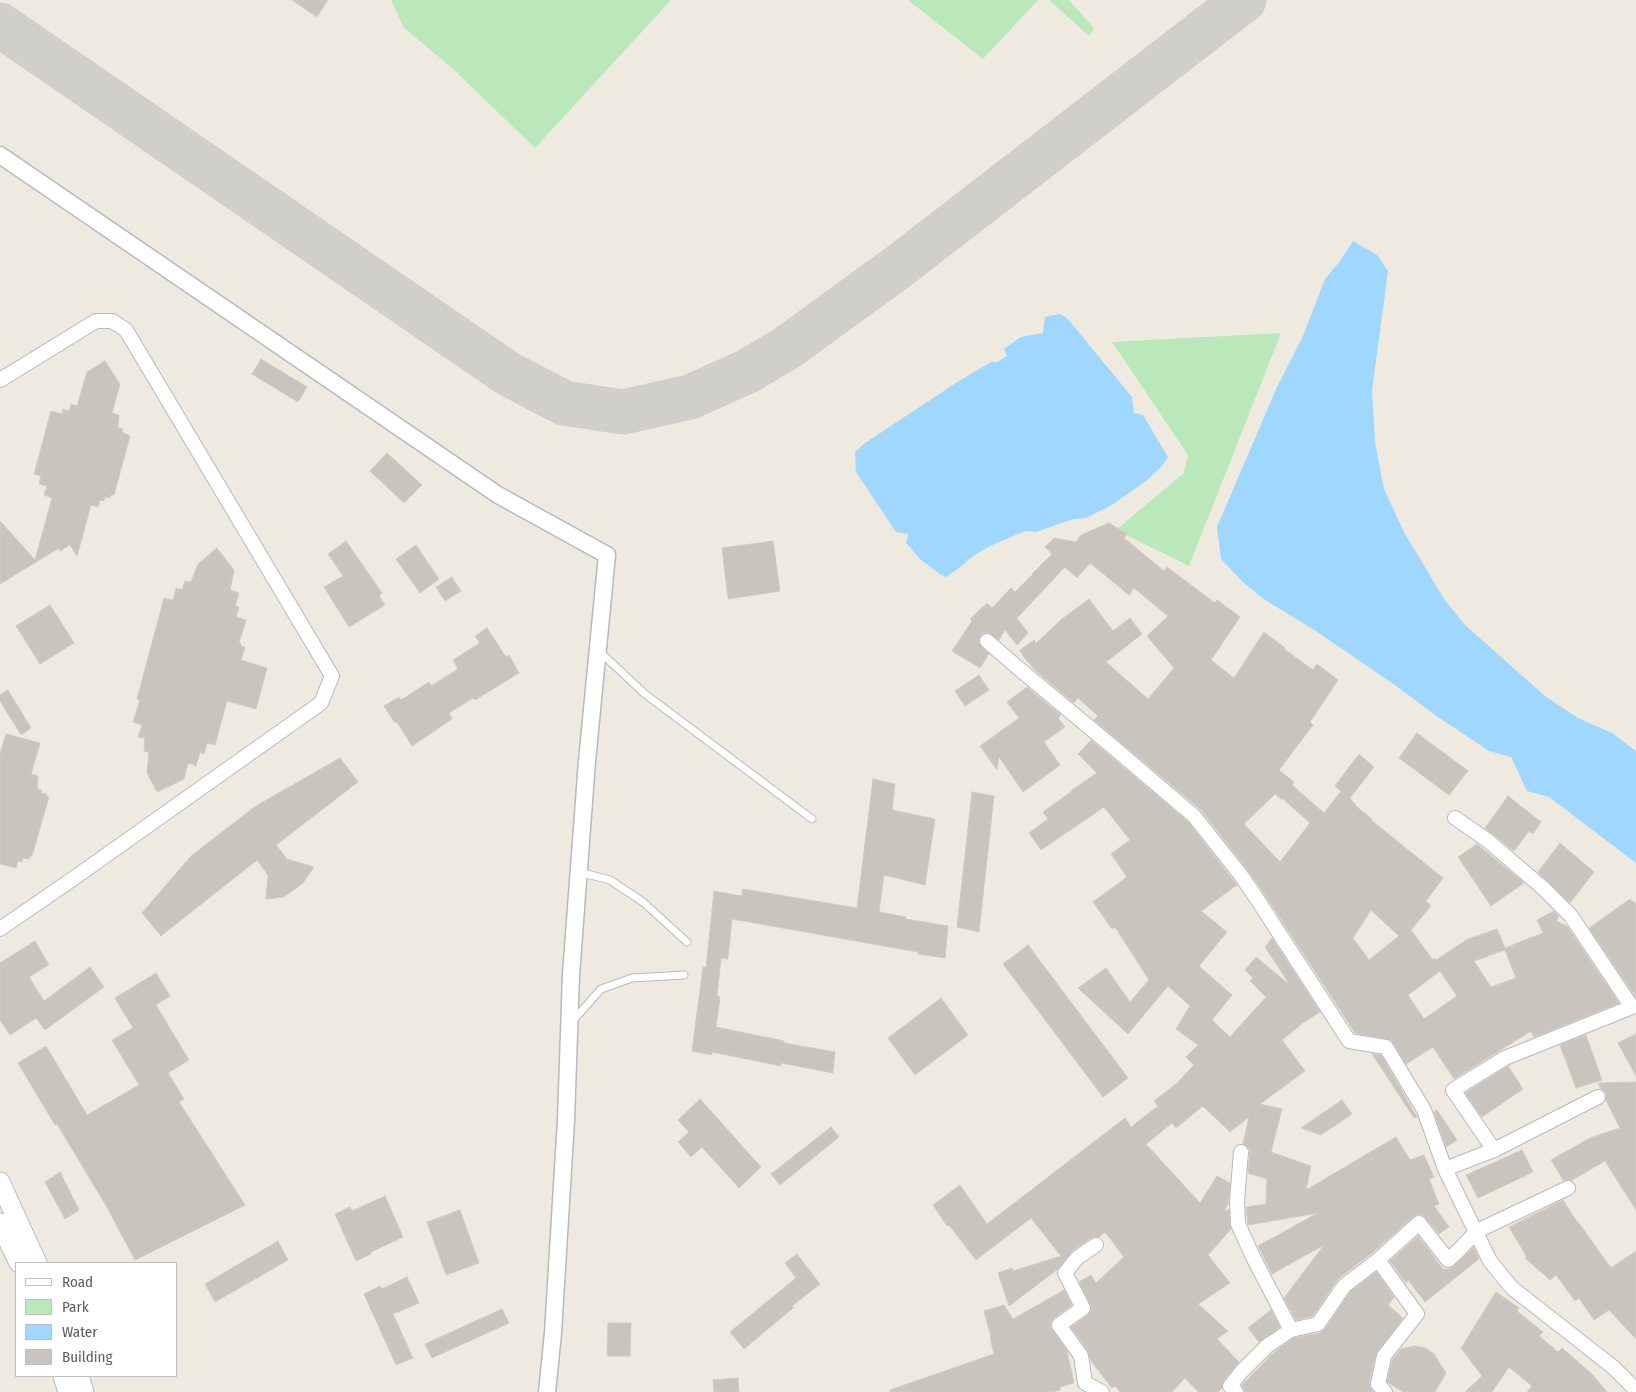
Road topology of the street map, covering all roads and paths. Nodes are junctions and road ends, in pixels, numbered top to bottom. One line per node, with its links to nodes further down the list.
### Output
1 (0, 155): 4 (street)
2 (0, 380): 8 (street)
3 (987, 640): 16 (street)
4 (598, 651): 5 (lane); 7 (street)
5 (812, 818)
6 (1455, 818): 11 (street)
7 (578, 872): 9 (lane); 12 (street)
8 (0, 929)
9 (687, 942)
10 (684, 975): 12 (lane)
11 (1634, 1010): 14 (street)
12 (569, 1026): 31 (street)
13 (1598, 1097): 14 (street)
14 (1494, 1150): 16 (street)
15 (1241, 1152): 25 (street)
16 (1445, 1169): 20 (street)
17 (0, 1182): 24 (main road)
18 (1568, 1188): 20 (street)
19 (0, 1223): 23 (main road)
20 (1477, 1231): 22 (street); 28 (street)
21 (1096, 1245): 32 (street)
22 (1378, 1260): 25 (street); 34 (street)
23 (19, 1262)
24 (37, 1262)
25 (1291, 1330): 33 (street)
26 (63, 1377): 29 (main road)
27 (79, 1377): 30 (main road)
28 (1636, 1390)
29 (68, 1392)
30 (84, 1392)
31 (547, 1392)
32 (1102, 1392)
33 (1236, 1392)
34 (1385, 1392)

